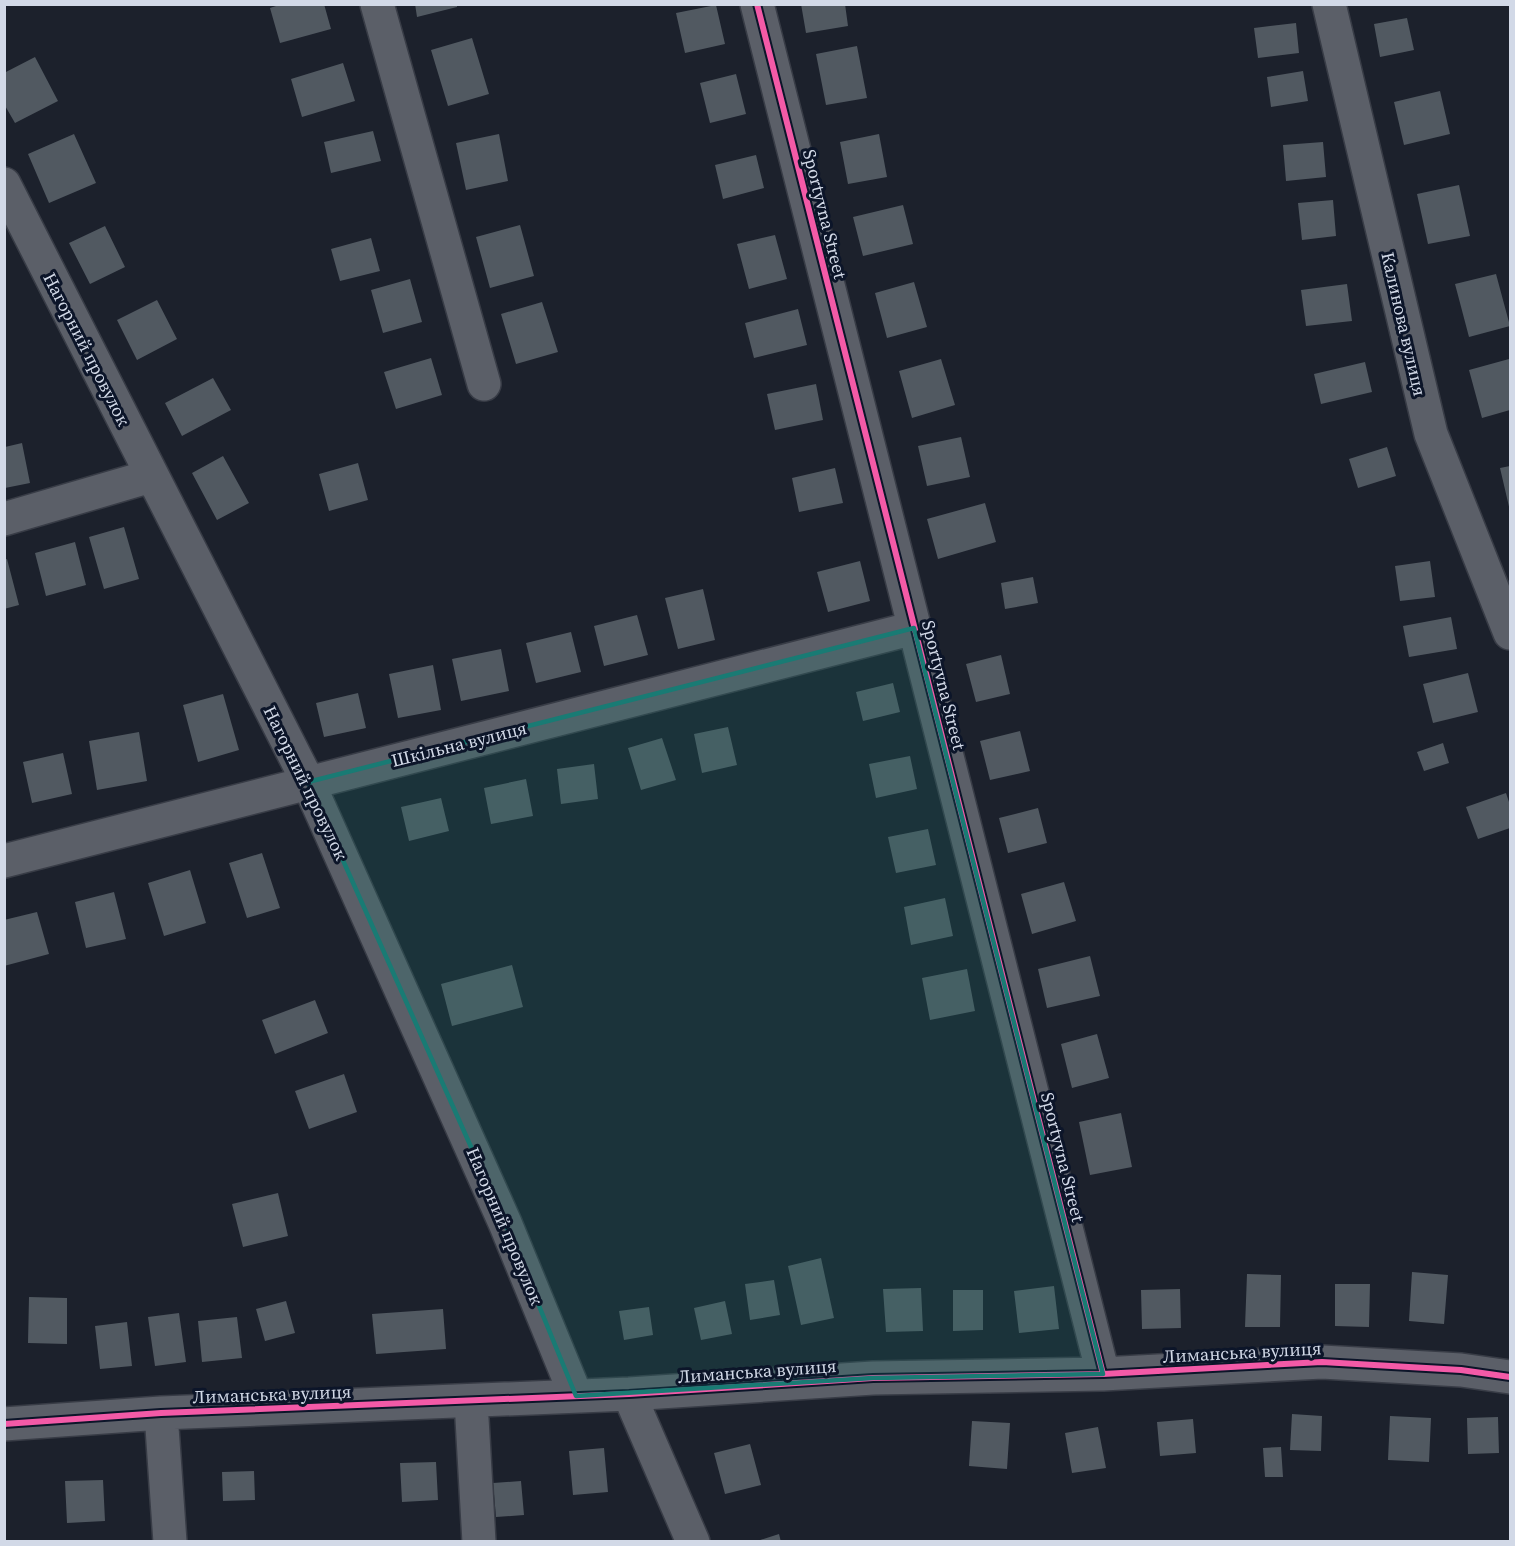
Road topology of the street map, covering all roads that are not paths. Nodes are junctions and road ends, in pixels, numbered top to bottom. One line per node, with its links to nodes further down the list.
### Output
1 (377, 4): 5 (street)
2 (757, 4): 8 (street, Sportyvna Street)
3 (1329, 4): 9 (street, Калинова вулиця)
4 (4, 184): 6 (street, Нагорний провулок)
5 (484, 384)
6 (151, 477): 7 (street); 10 (street, Нагорний провулок)
7 (4, 519)
8 (914, 628): 10 (street, Шкільна вулиця); 12 (street, Sportyvna Street)
9 (1510, 633)
10 (308, 782): 11 (street, Шкільна вулиця); 15 (street, Нагорний провулок)
11 (4, 861)
12 (1103, 1374): 13 (street, Лиманська вулиця); 14 (street, Лиманська вулиця)
13 (1510, 1377)
14 (629, 1394): 15 (street, Лиманська вулиця); 21 (street)
15 (576, 1396): 16 (street, Лиманська вулиця)
16 (471, 1401): 17 (street, Лиманська вулиця); 20 (street)
17 (161, 1413): 18 (street, Лиманська вулиця); 19 (street)
18 (4, 1424)
19 (170, 1542)
20 (479, 1542)
21 (693, 1542)

